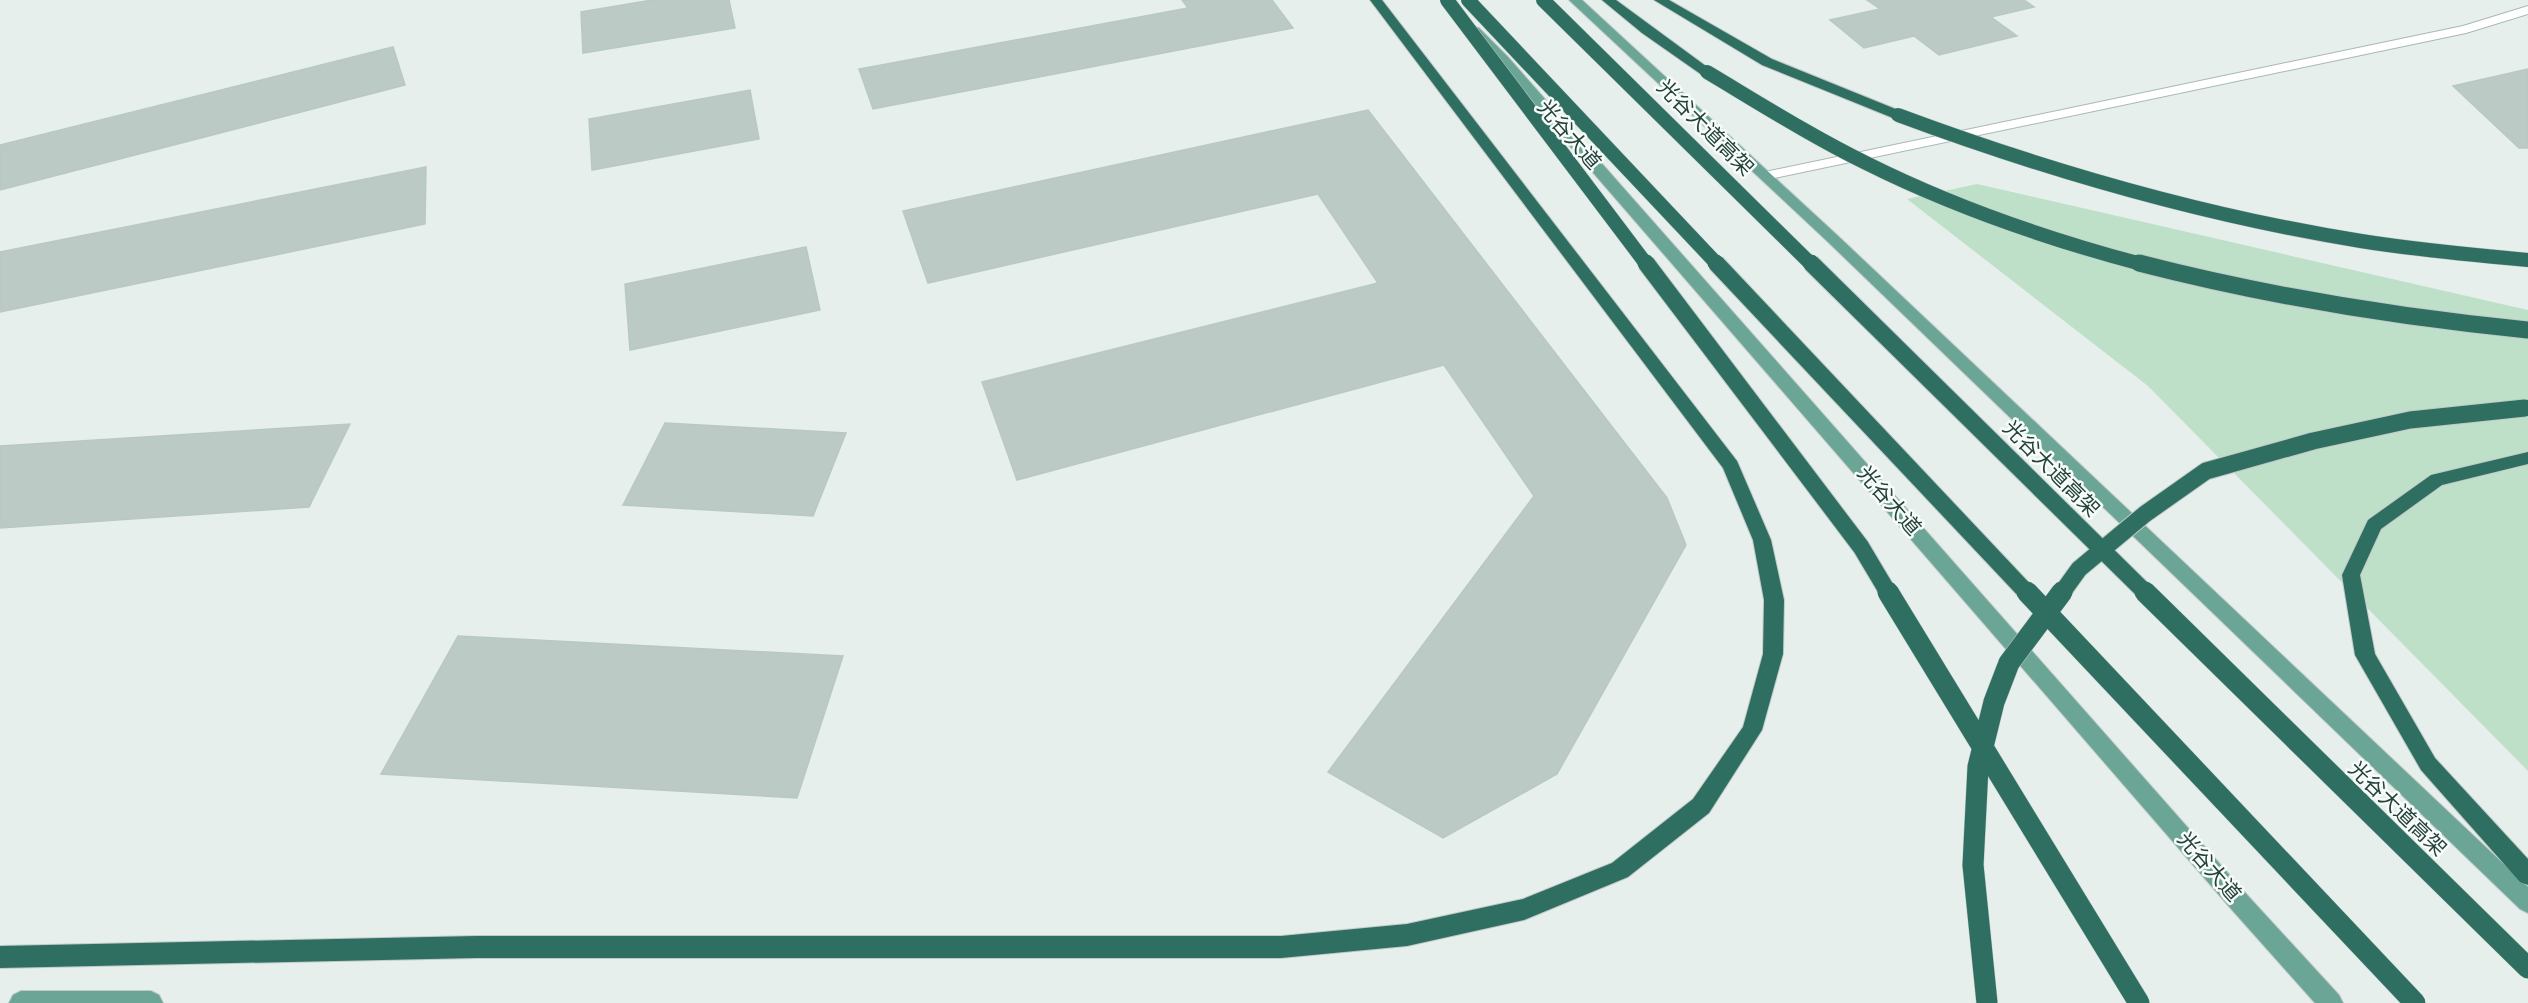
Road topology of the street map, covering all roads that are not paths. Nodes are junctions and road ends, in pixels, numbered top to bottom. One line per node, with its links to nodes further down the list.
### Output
1 (1376, 0): 16 (highway)
2 (1446, 0): 21 (highway, bridge); 22 (main road, 光谷大道)
3 (1468, 0): 23 (highway, bridge)
4 (1543, 0): 17 (highway, 光谷大道高架, bridge)
5 (1575, 0): 9 (main road)
6 (1608, 0): 11 (highway, bridge)
7 (1659, 0): 10 (highway, bridge)
8 (2528, 10): 9 (street)
9 (1765, 176): 15 (main road)
10 (2528, 260)
11 (2528, 330)
12 (2528, 408): 20 (highway, bridge)
13 (2528, 458): 14 (highway)
14 (2528, 875)
15 (2528, 902)
16 (0, 957)
17 (2528, 968)
18 (21, 1003): 19 (main road)
19 (151, 1003)
20 (1987, 1003)
21 (2139, 1003)
22 (2331, 1003)
23 (2415, 1003)

